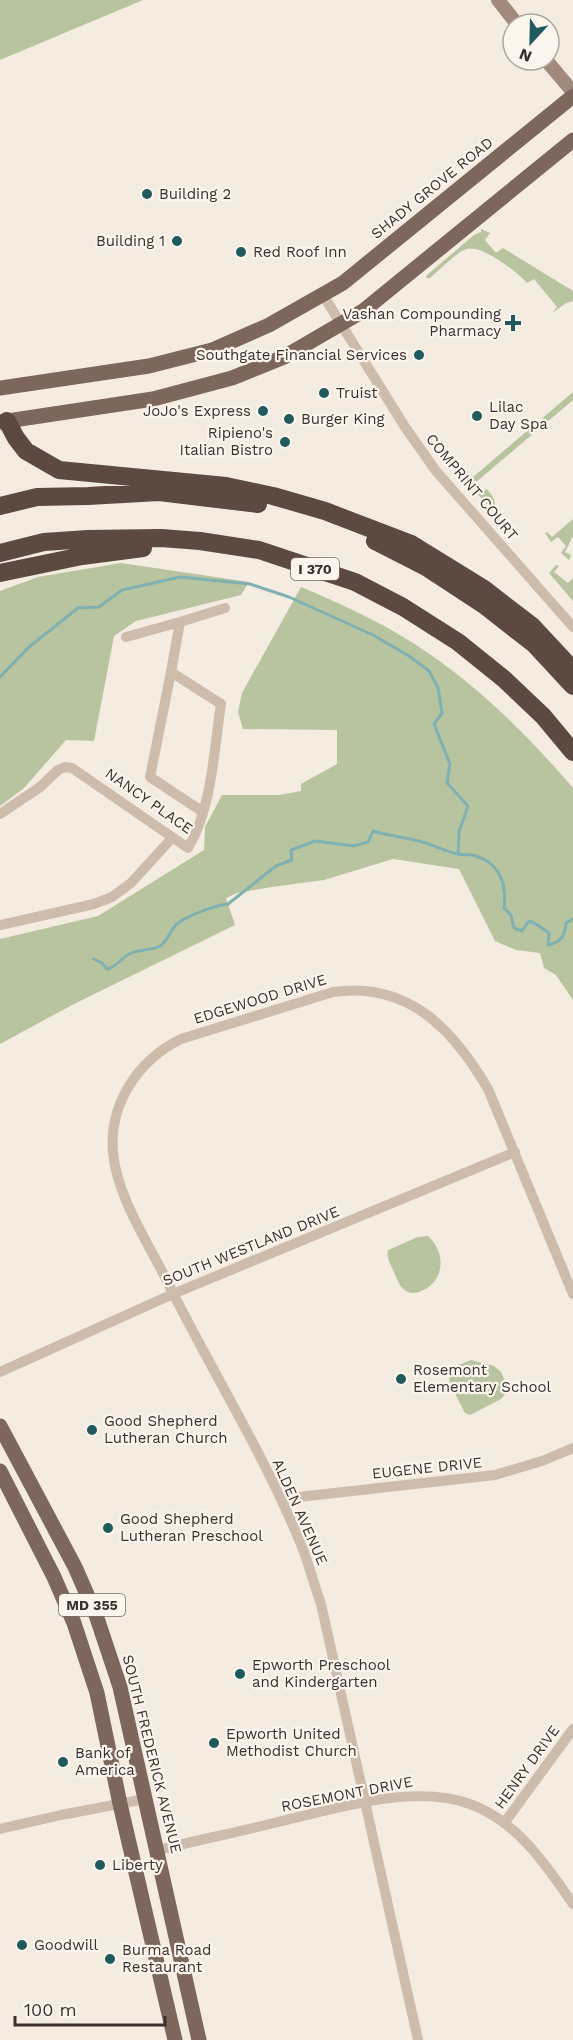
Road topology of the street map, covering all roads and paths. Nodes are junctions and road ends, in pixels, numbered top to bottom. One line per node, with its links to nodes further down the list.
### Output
1 (498, 0): 2 (main road)
2 (508, 12)
3 (556, 72): 4 (main road)
4 (573, 94): 6 (main road, SHADY GROVE ROAD)
5 (573, 140): 7 (main road)
6 (323, 295): 7 (street, COMPRINT COURT); 8 (main road, SHADY GROVE ROAD)
7 (340, 325): 9 (main road); 16 (street, COMPRINT COURT)
8 (0, 388)
9 (2, 418): 18 (highway)
10 (0, 506): 20 (highway)
11 (200, 541): 12 (highway, I 370); 13 (highway); 21 (highway, I 370)
12 (0, 553)
13 (0, 573)
14 (225, 608): 15 (street)
15 (180, 622): 17 (street); 19 (street, NANCY PLACE)
16 (573, 627)
17 (126, 637)
18 (573, 670)
19 (171, 672): 22 (street, NANCY PLACE); 22 (street, NANCY PLACE)
20 (573, 686)
21 (573, 752)
22 (203, 812): 24 (street, NANCY PLACE)
23 (0, 814): 24 (street, NANCY PLACE)
24 (172, 838): 25 (street)
25 (0, 925)
26 (515, 1152): 27 (street, SOUTH WESTLAND DRIVE); 27 (street, EDGEWOOD DRIVE); 28 (street, EDGEWOOD DRIVE)
27 (173, 1294): 29 (street, SOUTH WESTLAND DRIVE); 33 (street, ALDEN AVENUE)
28 (573, 1294)
29 (0, 1371)
30 (0, 1426): 35 (main road, SOUTH FREDERICK AVENUE / MD 355)
31 (573, 1448): 33 (street, EUGENE DRIVE)
32 (0, 1471): 37 (main road, MD 355)
33 (281, 1499): 36 (street, ALDEN AVENUE)
34 (573, 1729): 38 (street, HENRY DRIVE)
35 (145, 1799): 37 (street); 40 (main road, SOUTH FREDERICK AVENUE / MD 355)
36 (366, 1803): 38 (street, ROSEMONT DRIVE); 40 (street, ROSEMONT DRIVE); 44 (street, ALDEN AVENUE)
37 (120, 1804): 39 (street); 42 (main road, MD 355)
38 (505, 1822): 41 (street, ROSEMONT DRIVE)
39 (0, 1828)
40 (158, 1850): 43 (main road, SOUTH FREDERICK AVENUE / MD 355)
41 (573, 1904)
42 (175, 2040)
43 (199, 2040)
44 (418, 2040)

